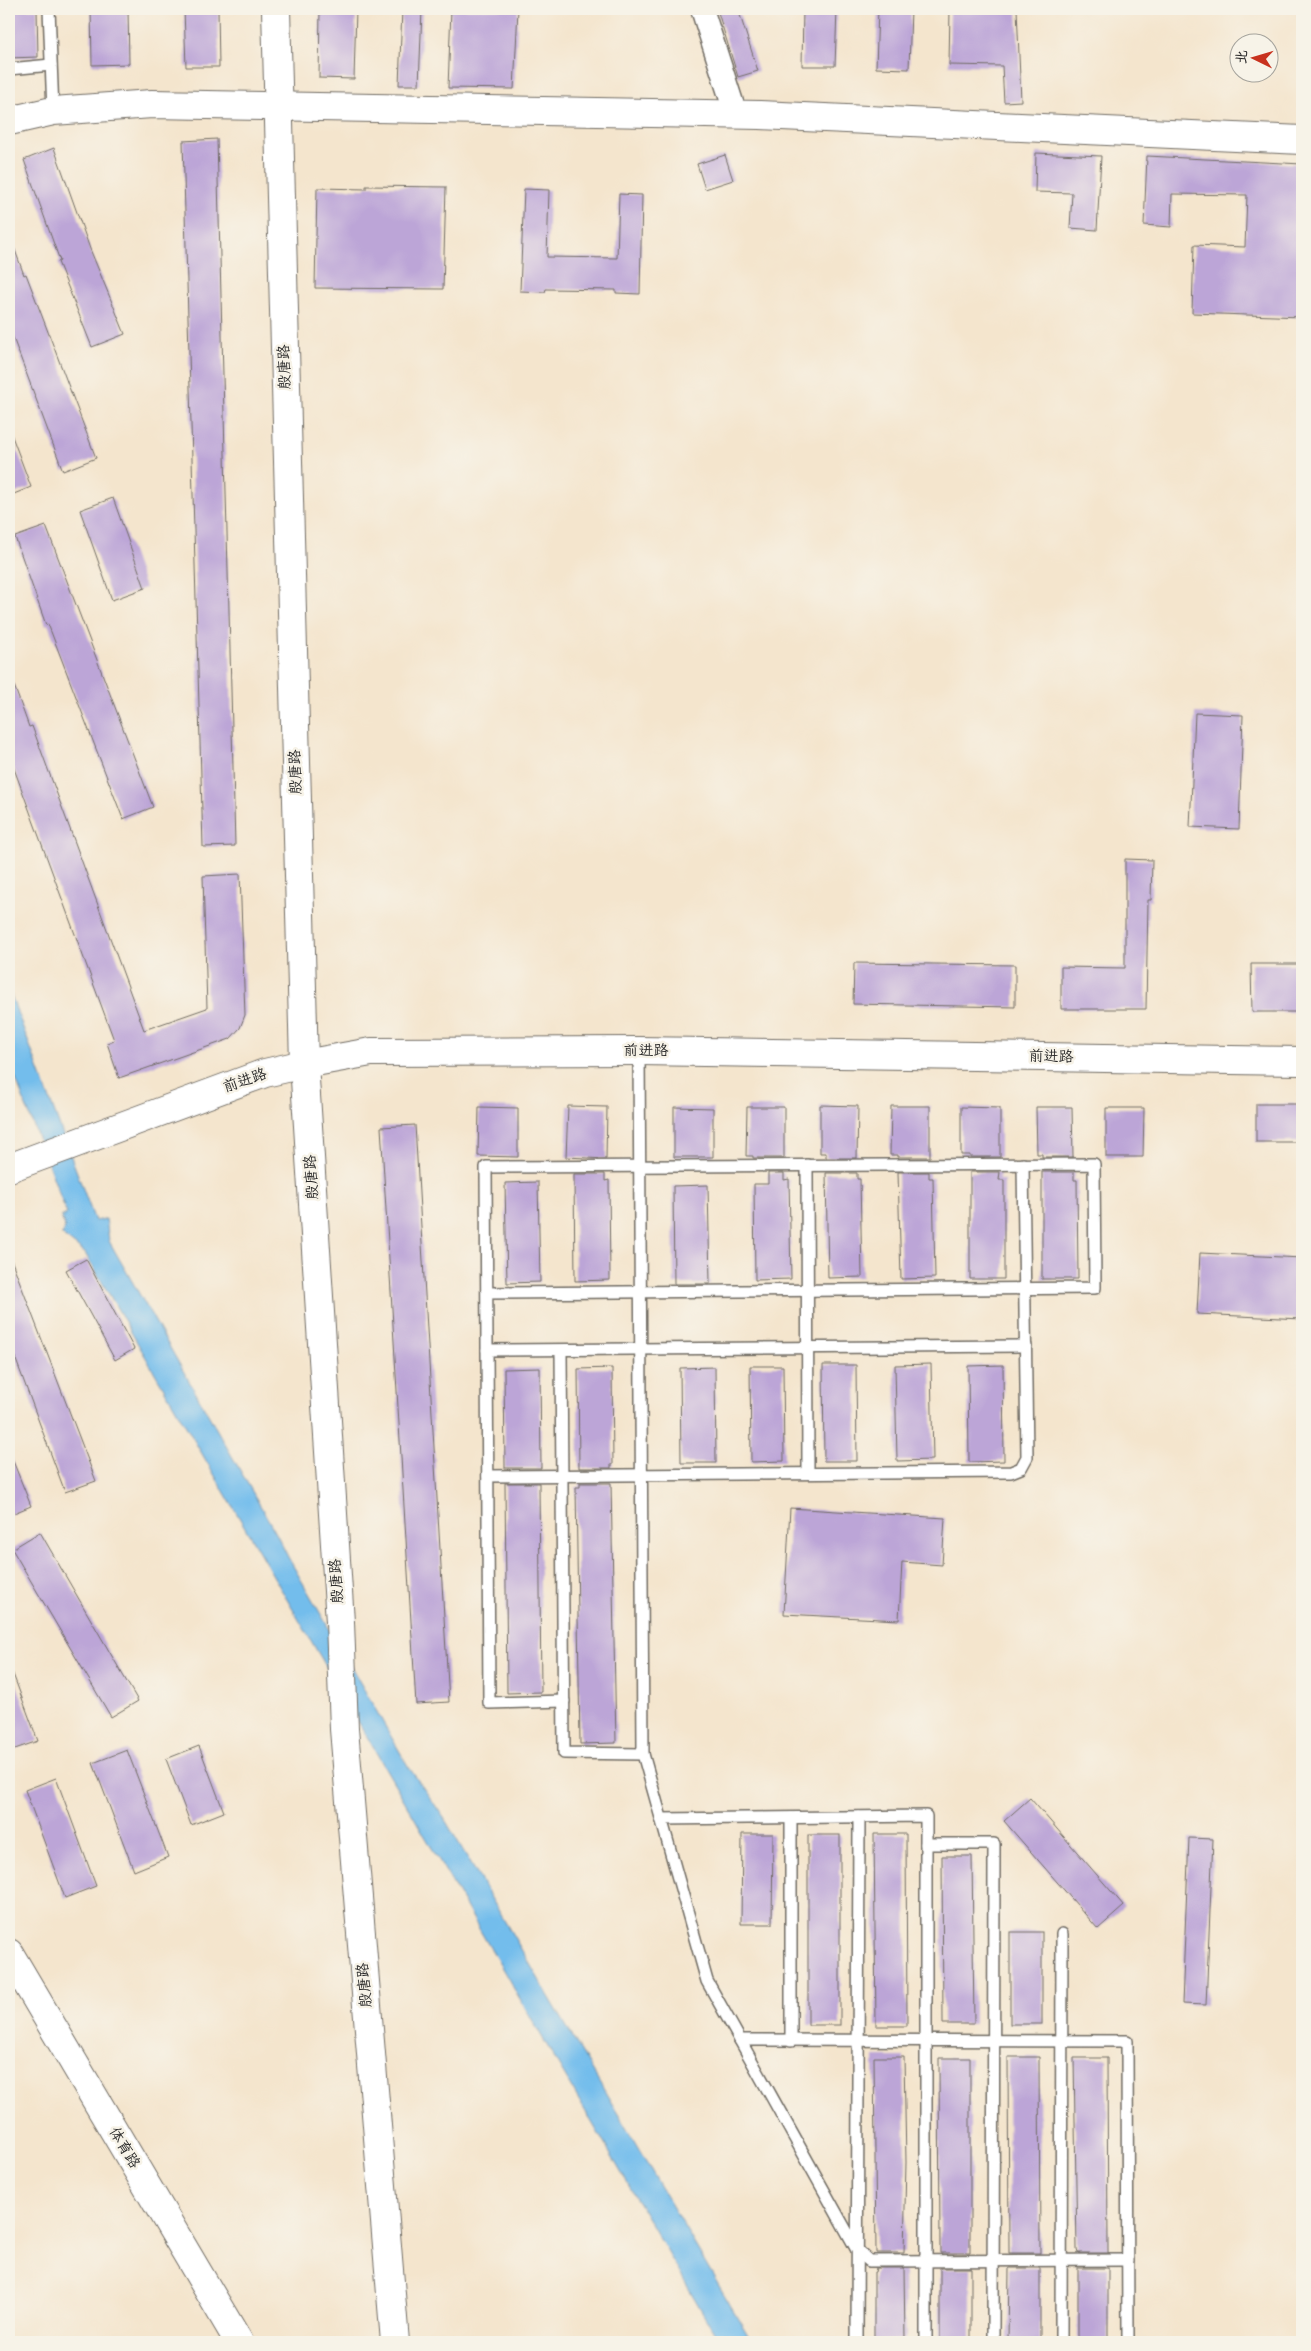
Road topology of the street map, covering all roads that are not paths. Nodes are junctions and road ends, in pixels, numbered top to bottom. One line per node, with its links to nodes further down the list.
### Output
1 (49, 9): 4 (lane)
2 (276, 9): 6 (street, 殷唐路)
3 (702, 9): 8 (street)
4 (51, 65): 5 (lane); 7 (lane)
5 (9, 69)
6 (278, 107): 7 (street); 8 (street); 13 (street, 殷唐路)
7 (53, 111): 9 (street)
8 (736, 115): 10 (street)
9 (9, 121)
10 (1302, 140)
11 (638, 1051): 12 (street, 前进路); 13 (street, 前进路); 16 (lane)
12 (1302, 1061)
13 (304, 1064): 17 (street, 前进路); 51 (street, 殷唐路)
14 (806, 1164): 15 (lane); 16 (lane); 19 (lane)
15 (1023, 1164): 18 (lane); 18 (lane)
16 (639, 1165): 20 (lane); 21 (lane)
17 (11, 1167)
18 (1025, 1289): 19 (lane); 22 (lane)
19 (807, 1290): 20 (lane); 23 (lane)
20 (640, 1292): 21 (lane); 25 (lane)
21 (486, 1293): 24 (lane)
22 (1026, 1346): 23 (lane); 27 (lane)
23 (807, 1348): 25 (lane); 27 (lane)
24 (487, 1350): 26 (lane); 30 (lane)
25 (640, 1350): 26 (lane); 28 (lane)
26 (561, 1351): 29 (lane)
27 (808, 1472): 28 (lane)
28 (641, 1473): 29 (lane); 32 (lane)
29 (562, 1474): 30 (lane); 31 (lane)
30 (488, 1476): 31 (lane)
31 (564, 1701): 32 (lane)
32 (643, 1754): 35 (lane)
33 (859, 1817): 34 (lane); 36 (lane); 44 (lane)
34 (791, 1818): 35 (lane); 43 (lane)
35 (661, 1819): 39 (lane)
36 (926, 1844): 40 (lane); 41 (lane)
37 (1062, 1934): 42 (lane)
38 (9, 1953): 50 (street, 体育路)
39 (740, 2040): 43 (lane); 45 (lane)
40 (926, 2040): 41 (lane); 44 (lane); 47 (lane)
41 (994, 2040): 42 (lane); 48 (lane)
42 (1062, 2040): 46 (lane); 49 (lane)
43 (791, 2041): 44 (lane)
44 (859, 2041): 45 (lane)
45 (857, 2250): 47 (lane); 52 (lane)
46 (1128, 2260): 49 (lane); 56 (lane)
47 (926, 2261): 48 (lane); 53 (lane)
48 (993, 2261): 49 (lane); 54 (lane)
49 (1061, 2261): 55 (lane)
50 (240, 2342)
51 (395, 2342)
52 (857, 2342)
53 (926, 2342)
54 (993, 2342)
55 (1061, 2342)
56 (1128, 2342)

